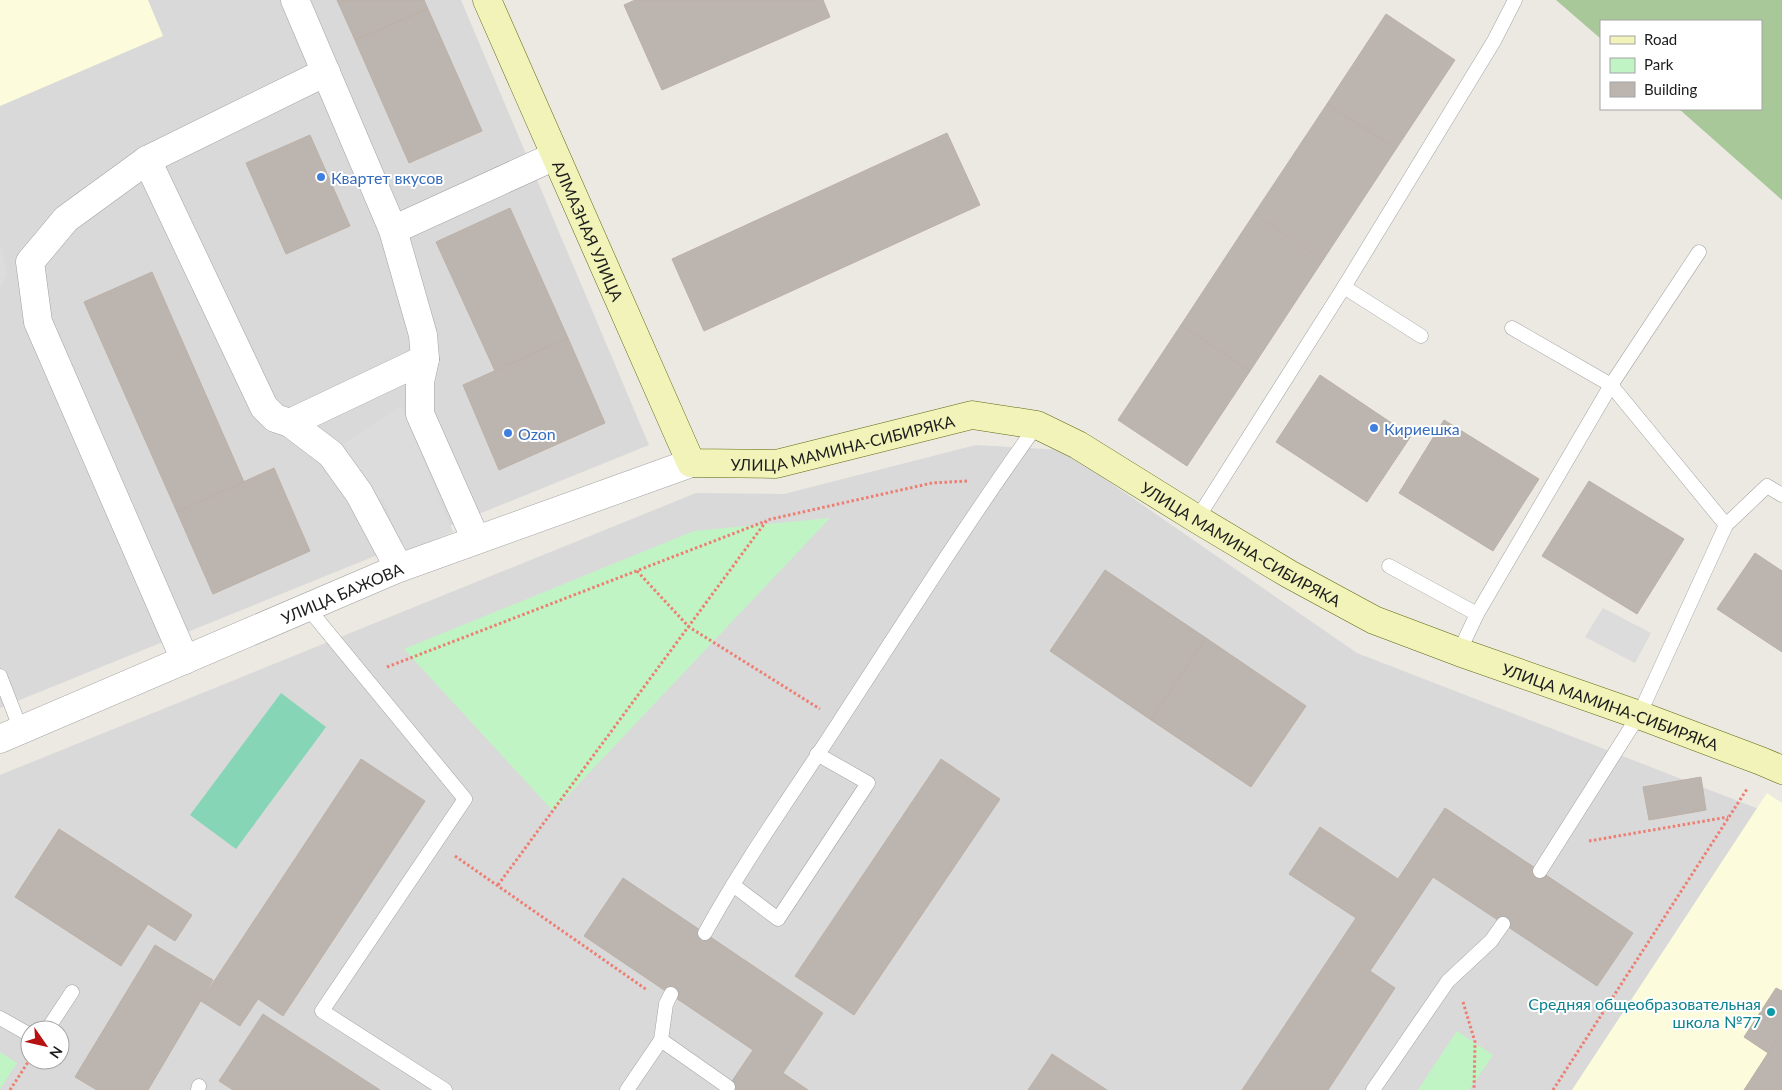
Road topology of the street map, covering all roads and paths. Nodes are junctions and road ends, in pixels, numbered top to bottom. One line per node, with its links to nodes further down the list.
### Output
1 (295, 0): 4 (street)
2 (487, 0): 5 (street, АЛМАЗНАЯ УЛИЦА)
3 (1514, 0): 9 (lane)
4 (326, 72): 6 (street); 7 (street)
5 (555, 156): 7 (street); 16 (street, АЛМАЗНАЯ УЛИЦА)
6 (148, 160): 14 (street); 30 (street)
7 (393, 230): 12 (street)
8 (1698, 252): 13 (lane)
9 (1344, 286): 11 (lane); 19 (lane)
10 (1512, 328): 13 (lane)
11 (1421, 336)
12 (425, 359): 14 (street); 22 (street)
13 (1611, 385): 21 (lane); 27 (lane)
14 (290, 423): 24 (street)
15 (1036, 425): 16 (street, УЛИЦА МАМИНА-СИБИРЯКА); 17 (lane); 19 (street, УЛИЦА МАМИНА-СИБИРЯКА)
16 (691, 463): 22 (street, УЛИЦА БАЖОВА)
17 (998, 480): 20 (path); 34 (lane)
18 (1782, 495): 21 (lane)
19 (1197, 519): 29 (street, УЛИЦА МАМИНА-СИБИРЯКА)
20 (767, 520): 25 (path); 28 (path)
21 (1726, 525): 33 (lane)
22 (476, 540): 24 (street, УЛИЦА БАЖОВА)
23 (1389, 566): 27 (lane)
24 (399, 568): 26 (street, УЛИЦА БАЖОВА)
25 (637, 571): 28 (path); 32 (path)
26 (307, 607): 30 (street, УЛИЦА БАЖОВА); 32 (lane)
27 (1477, 614): 29 (lane)
28 (689, 627): 34 (path); 43 (path)
29 (1459, 652): 33 (street, УЛИЦА МАМИНА-СИБИРЯКА)
30 (184, 660): 35 (street, УЛИЦА БАЖОВА)
31 (0, 676): 35 (lane)
32 (364, 676): 40 (lane)
33 (1639, 716): 37 (street, УЛИЦА МАМИНА-СИБИРЯКА); 41 (lane)
34 (840, 721): 36 (lane)
35 (10, 735)
36 (817, 754): 44 (lane); 44 (lane)
37 (1782, 770)
38 (1747, 789): 39 (path)
39 (1728, 817): 41 (path); 61 (path)
40 (436, 843): 43 (path); 57 (lane)
41 (1556, 846): 42 (lane)
42 (1540, 871)
43 (498, 885): 49 (path)
44 (733, 885): 46 (lane)
45 (1503, 924): 47 (lane)
46 (705, 933)
47 (1455, 974): 59 (lane); 60 (path)
48 (72, 992): 51 (lane)
49 (668, 999): 53 (lane)
50 (0, 1018): 52 (lane)
51 (54, 1020)
52 (20, 1029)
53 (661, 1040): 55 (lane); 58 (lane)
54 (22, 1070): 56 (path)
55 (728, 1087)
56 (10, 1090)
57 (445, 1090)
58 (627, 1090)
59 (1373, 1090)
60 (1474, 1090)
61 (1553, 1090)

